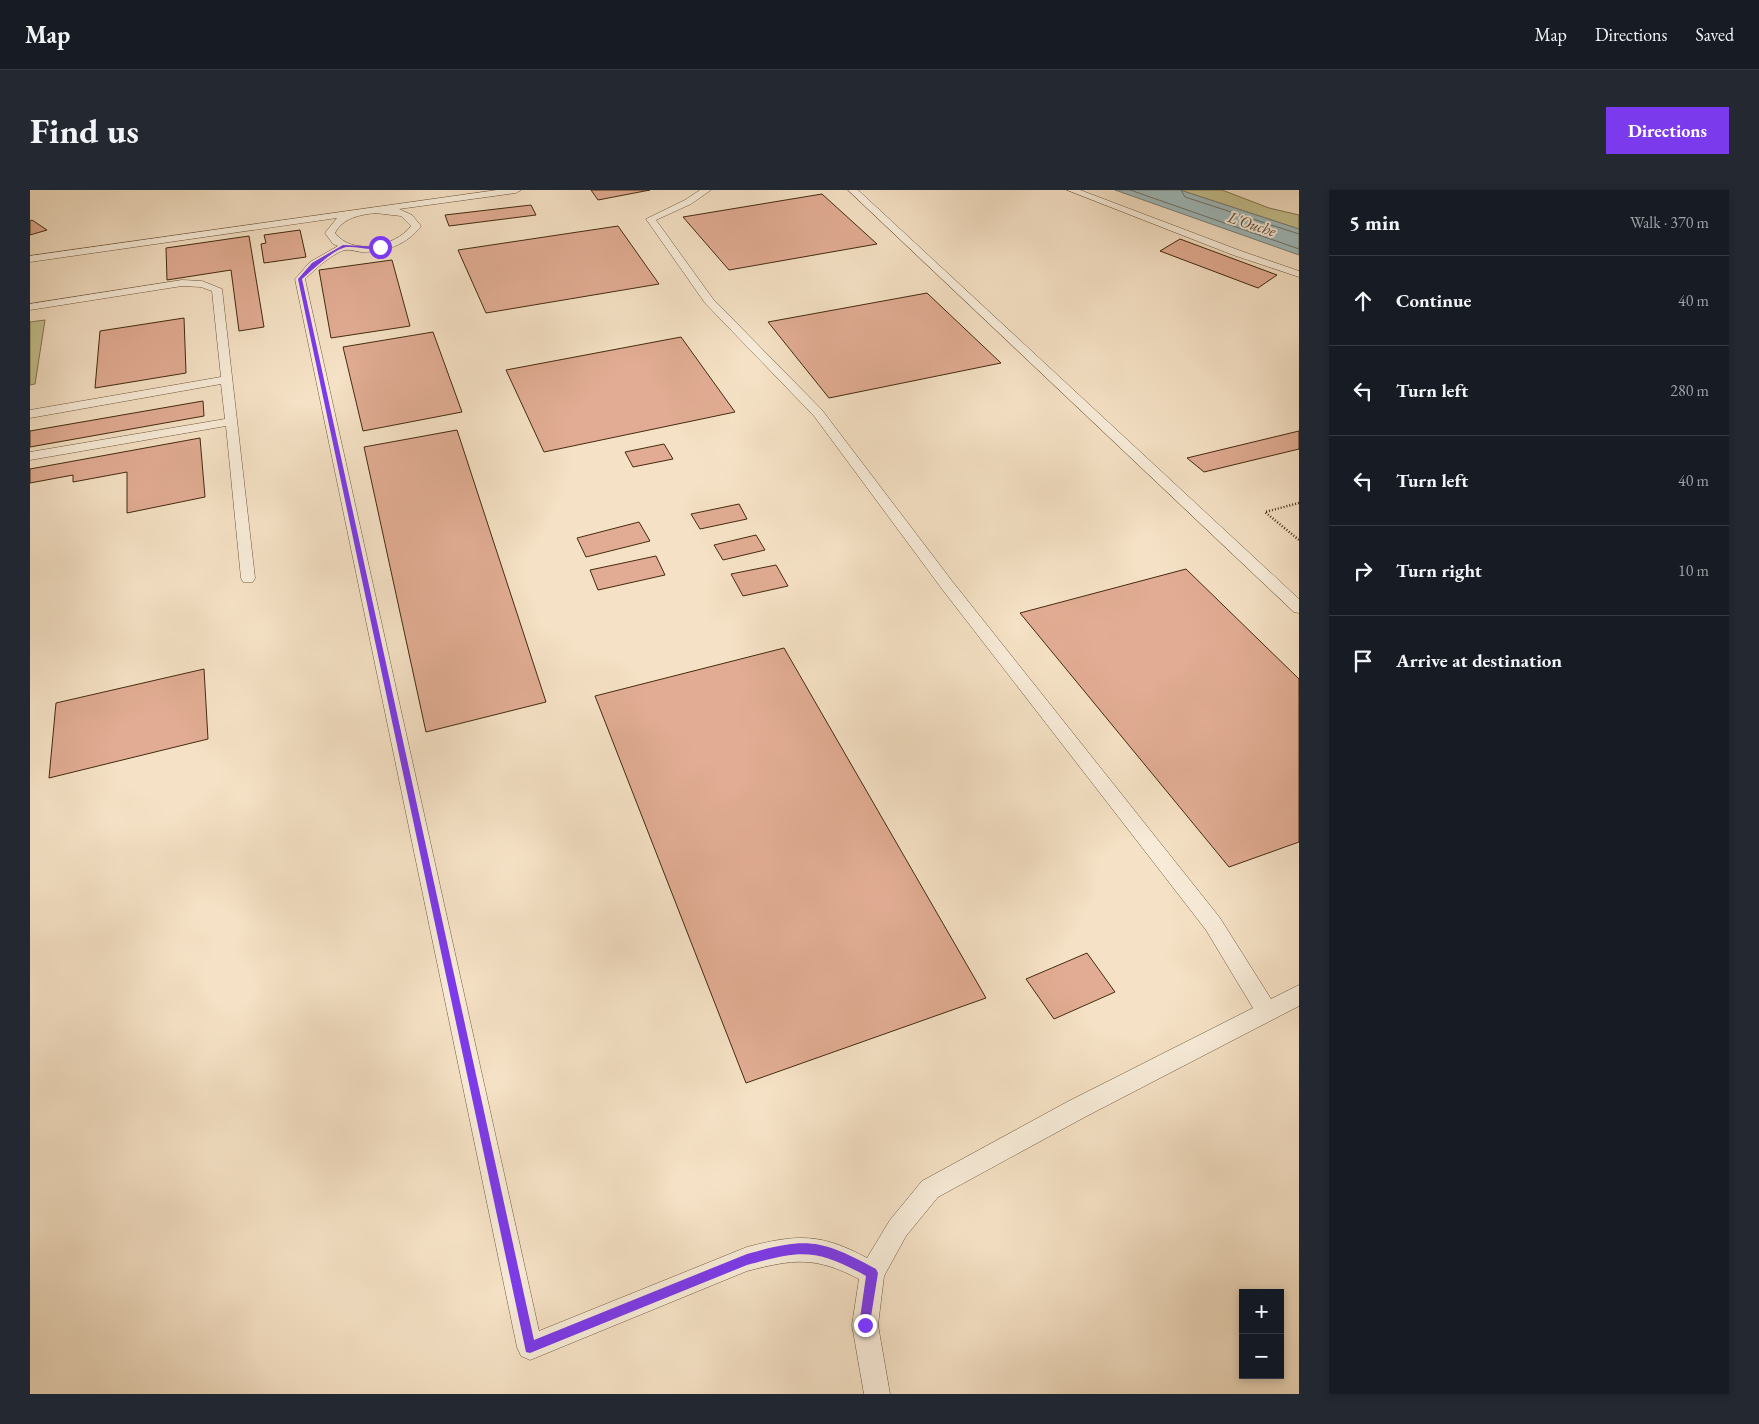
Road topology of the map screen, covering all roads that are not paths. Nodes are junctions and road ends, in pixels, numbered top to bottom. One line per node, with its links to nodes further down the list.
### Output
1 (516, 190): 5 (lane)
2 (706, 190): 17 (lane)
3 (852, 190): 15 (lane)
4 (1072, 190): 8 (lane)
5 (369, 211): 6 (lane); 6 (lane); 7 (lane)
6 (345, 246): 18 (lane)
7 (30, 259)
8 (1299, 274)
9 (30, 307): 10 (lane)
10 (226, 380): 11 (lane); 12 (lane)
11 (30, 414)
12 (232, 421): 13 (lane); 14 (lane)
13 (30, 456)
14 (248, 578)
15 (1299, 608)
16 (1299, 994): 17 (lane)
17 (1268, 1012): 18 (lane)
18 (872, 1273): 19 (lane)
19 (877, 1394)

